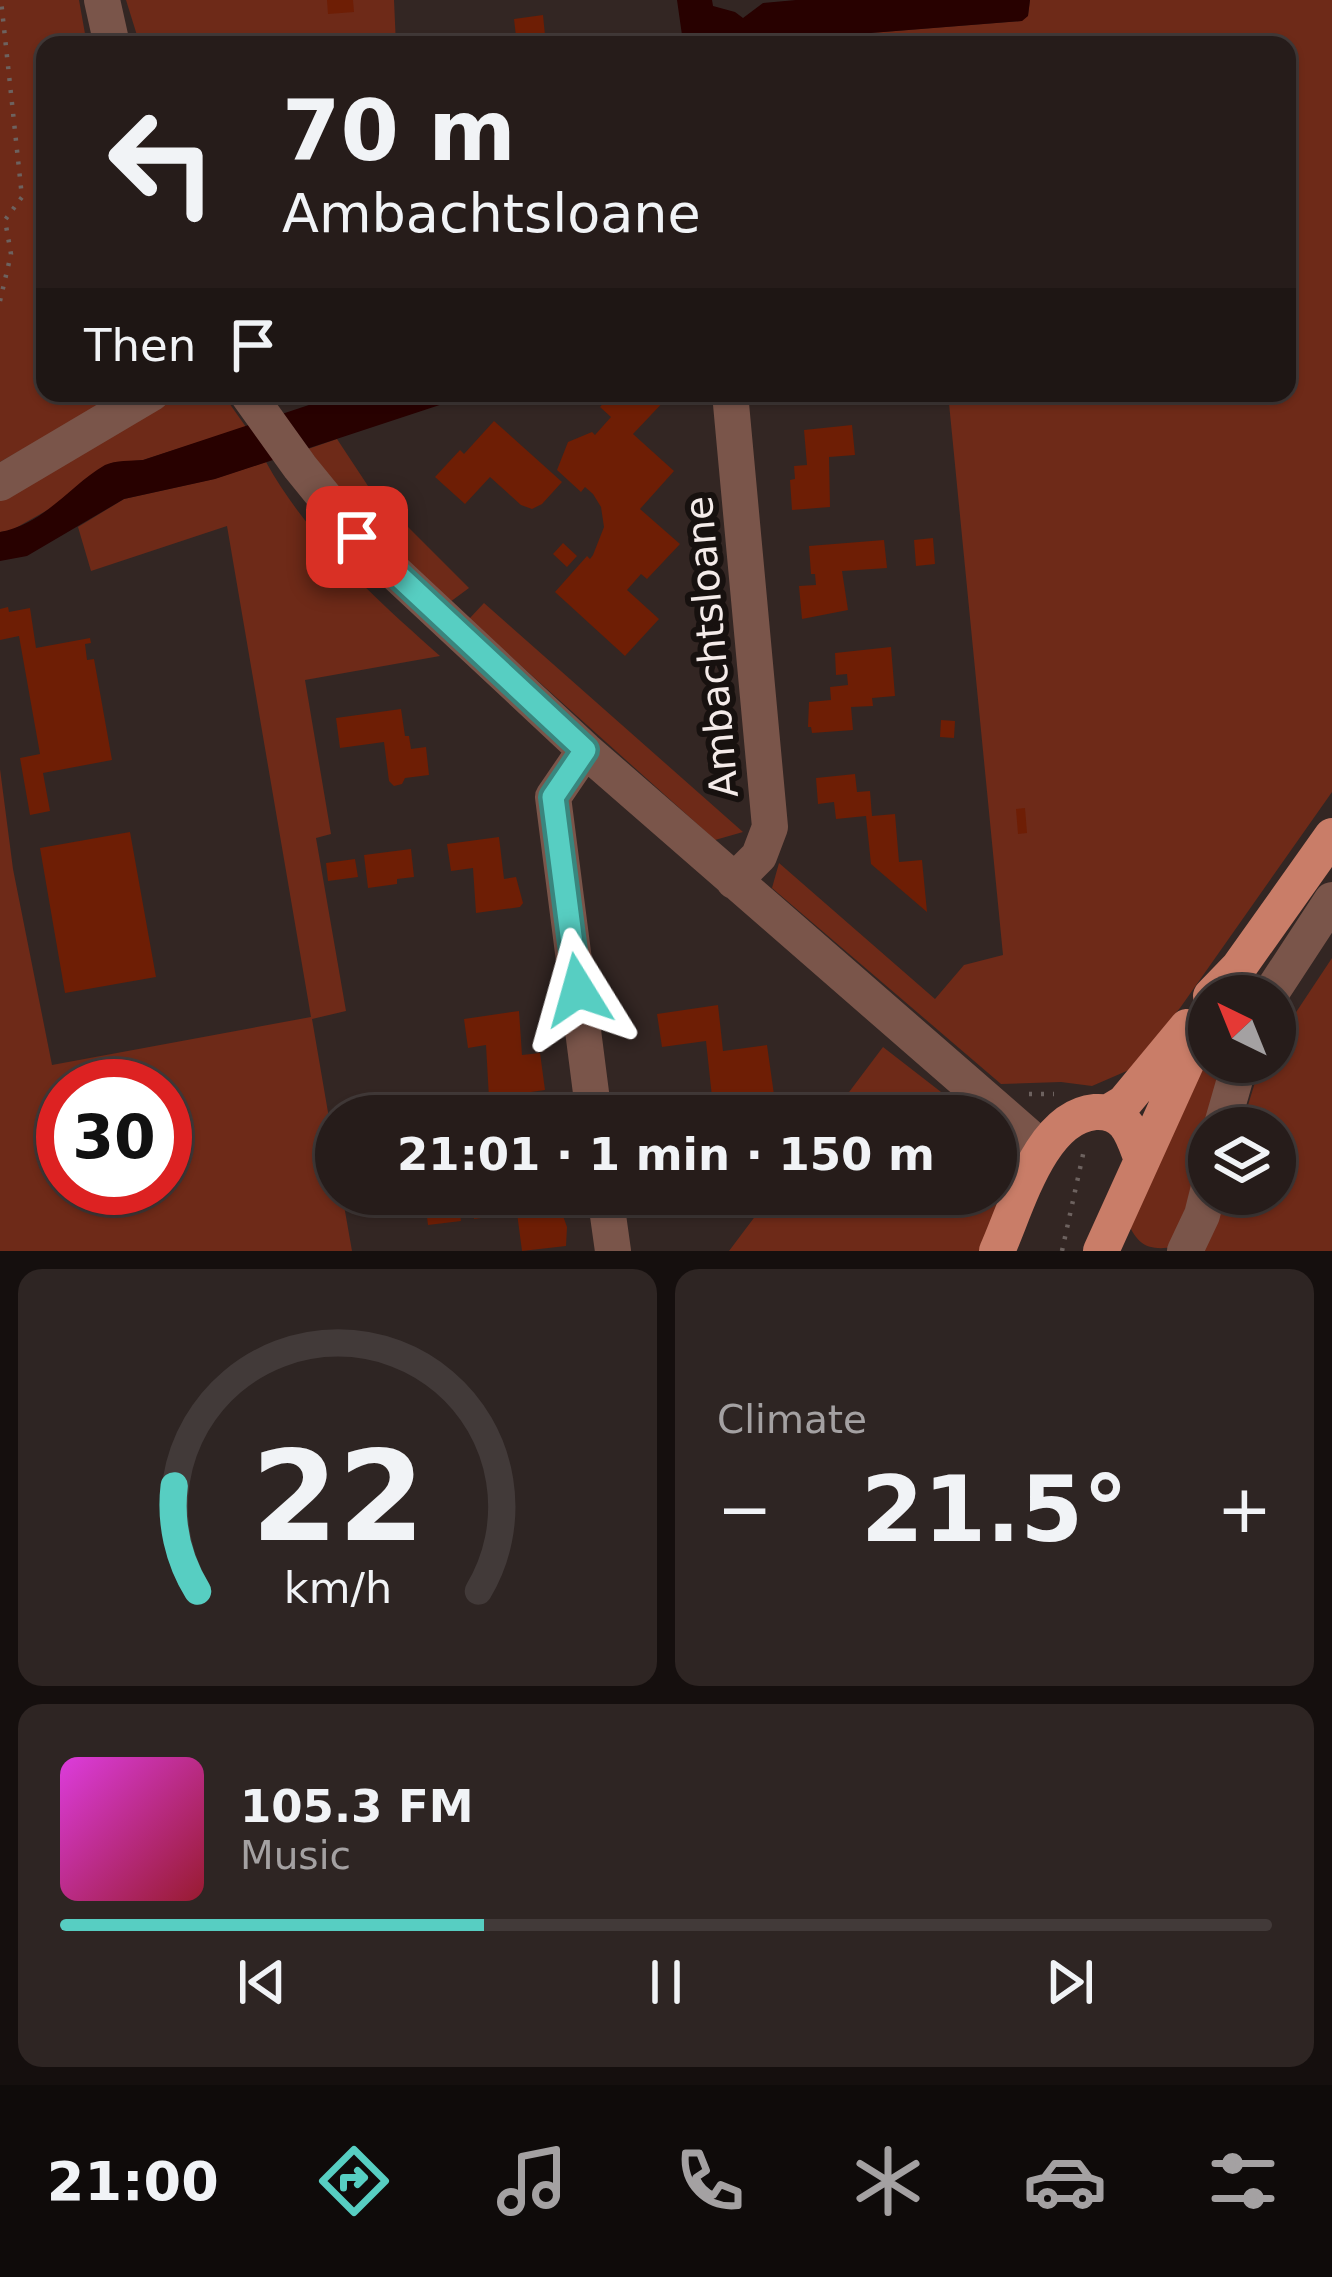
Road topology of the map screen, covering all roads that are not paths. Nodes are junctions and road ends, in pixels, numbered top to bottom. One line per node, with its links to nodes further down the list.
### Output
1 (101, 0): 2 (street)
2 (110, 36)
3 (137, 402): 6 (street)
4 (254, 402): 7 (street, Ambachtsloane)
5 (731, 402): 9 (street, Ambachtsloane)
6 (0, 483)
7 (585, 750): 9 (street, Ambachtsloane); 15 (street)
8 (1332, 836): 11 (main road)
9 (734, 881): 17 (street, Ambachtsloane)
10 (1332, 900): 12 (street)
11 (1238, 975)
12 (1283, 975)
13 (1188, 1026): 16 (main road)
14 (1188, 1059): 18 (main road)
15 (591, 1095)
16 (1108, 1112): 17 (main road); 18 (main road)
17 (1043, 1149): 21 (main road)
18 (1142, 1160): 22 (main road)
19 (608, 1215): 23 (street)
20 (1202, 1215): 24 (street)
21 (1005, 1246)
22 (1107, 1249)
23 (613, 1251)
24 (1185, 1251)

